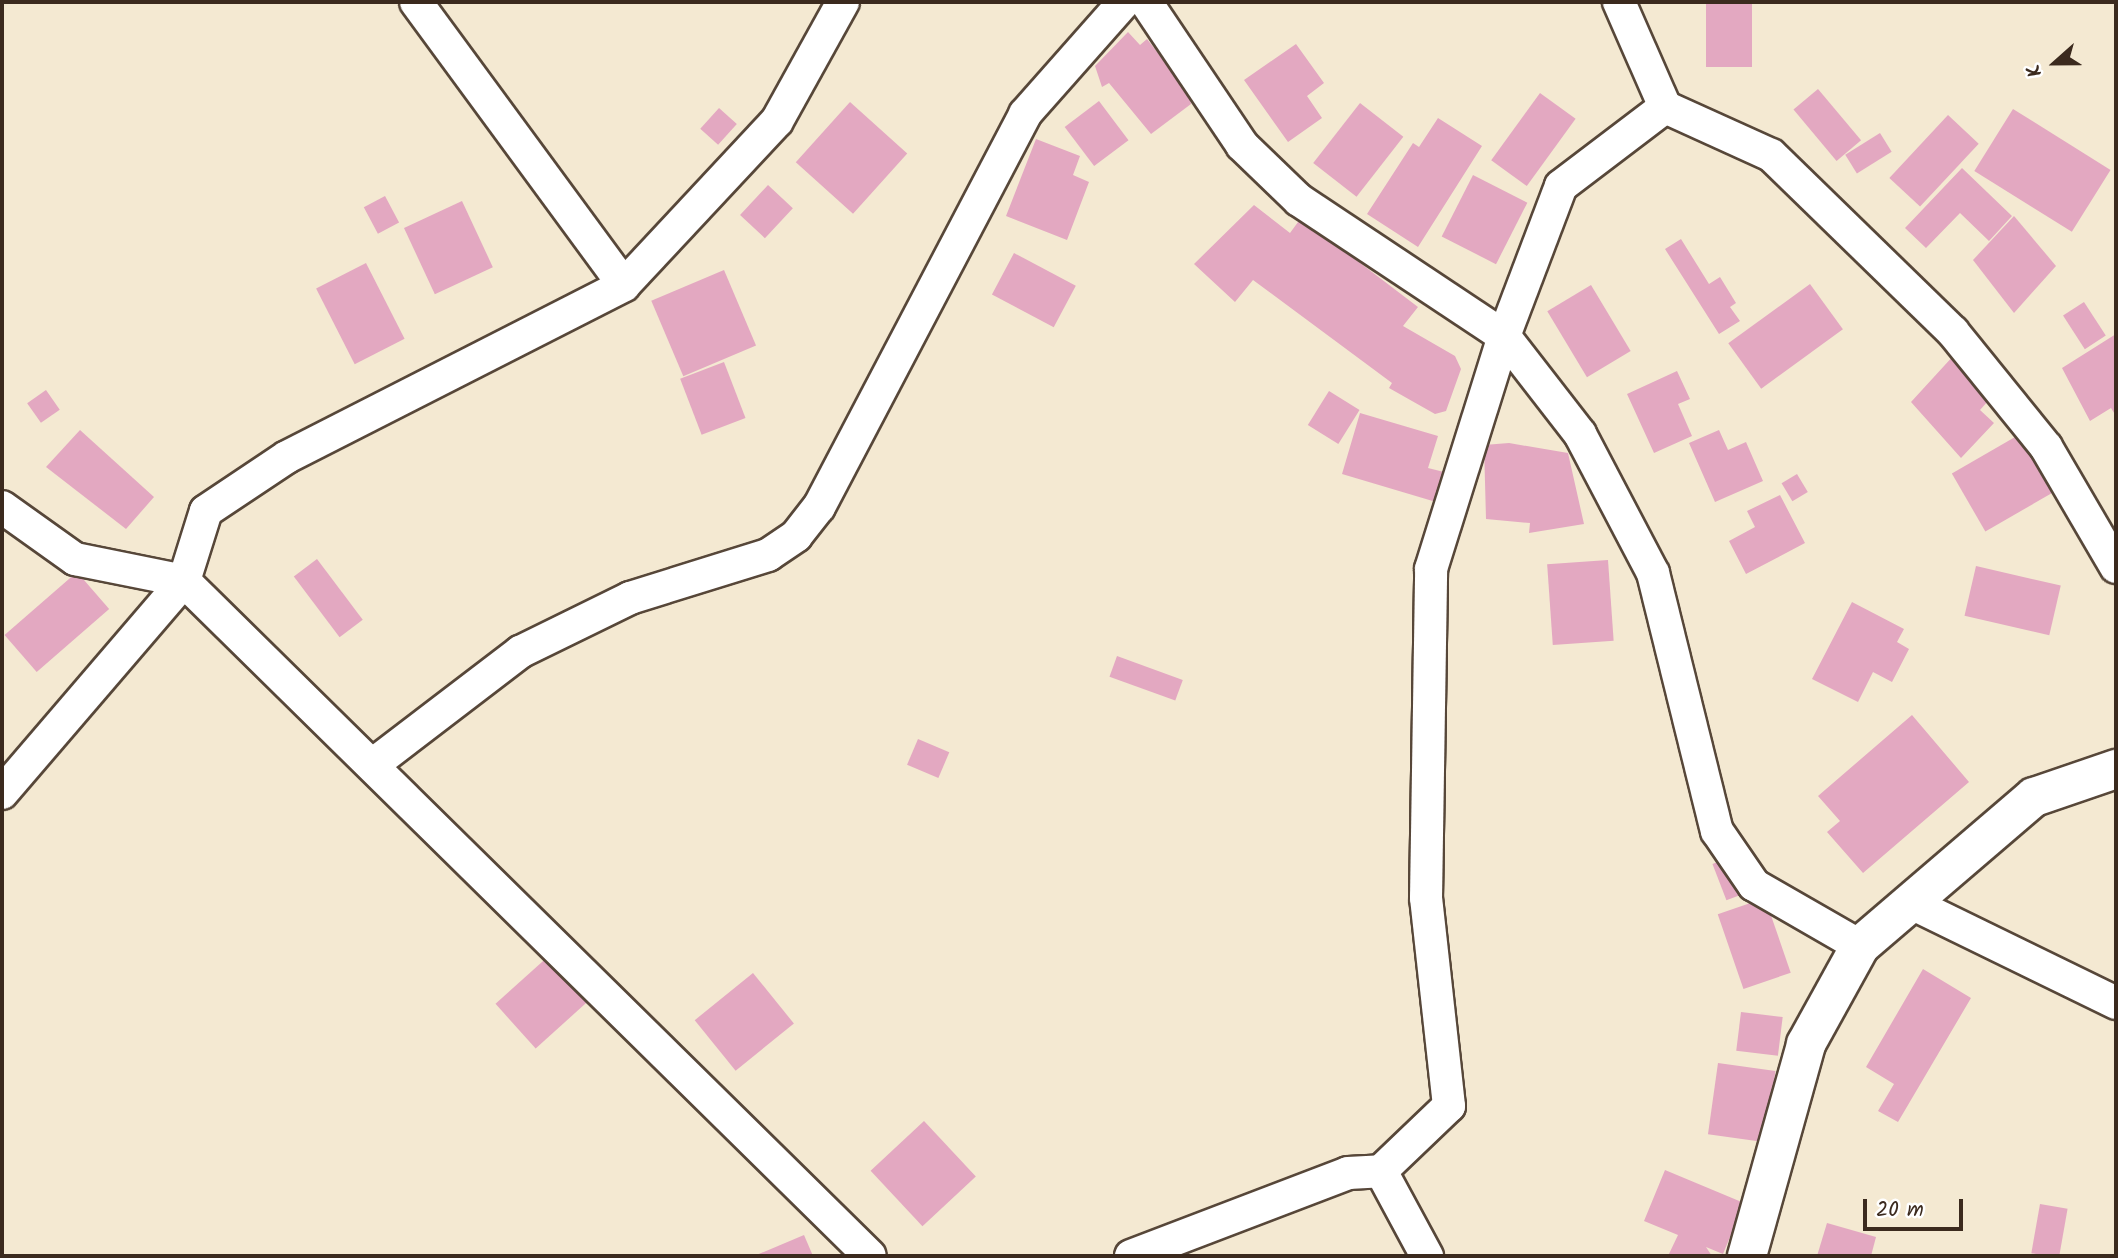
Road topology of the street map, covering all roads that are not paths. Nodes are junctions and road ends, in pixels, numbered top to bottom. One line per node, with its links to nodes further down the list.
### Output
1 (416, 2): 7 (street)
2 (843, 2): 7 (street)
3 (1124, 2): 12 (street)
4 (1146, 2): 8 (street)
5 (1619, 2): 6 (street)
6 (1665, 107): 8 (street); 10 (street)
7 (624, 285): 11 (street)
8 (1504, 336): 16 (street); 18 (street)
9 (2, 507): 11 (street)
10 (2116, 567)
11 (184, 581): 12 (street); 14 (street)
12 (375, 763): 19 (street)
13 (2116, 769): 15 (street)
14 (2, 793)
15 (1911, 903): 16 (street); 17 (street)
16 (1860, 946): 22 (street)
17 (2116, 1003)
18 (1381, 1171): 20 (street); 21 (street)
19 (870, 1256)
20 (1131, 1256)
21 (1427, 1256)
22 (1747, 1256)

